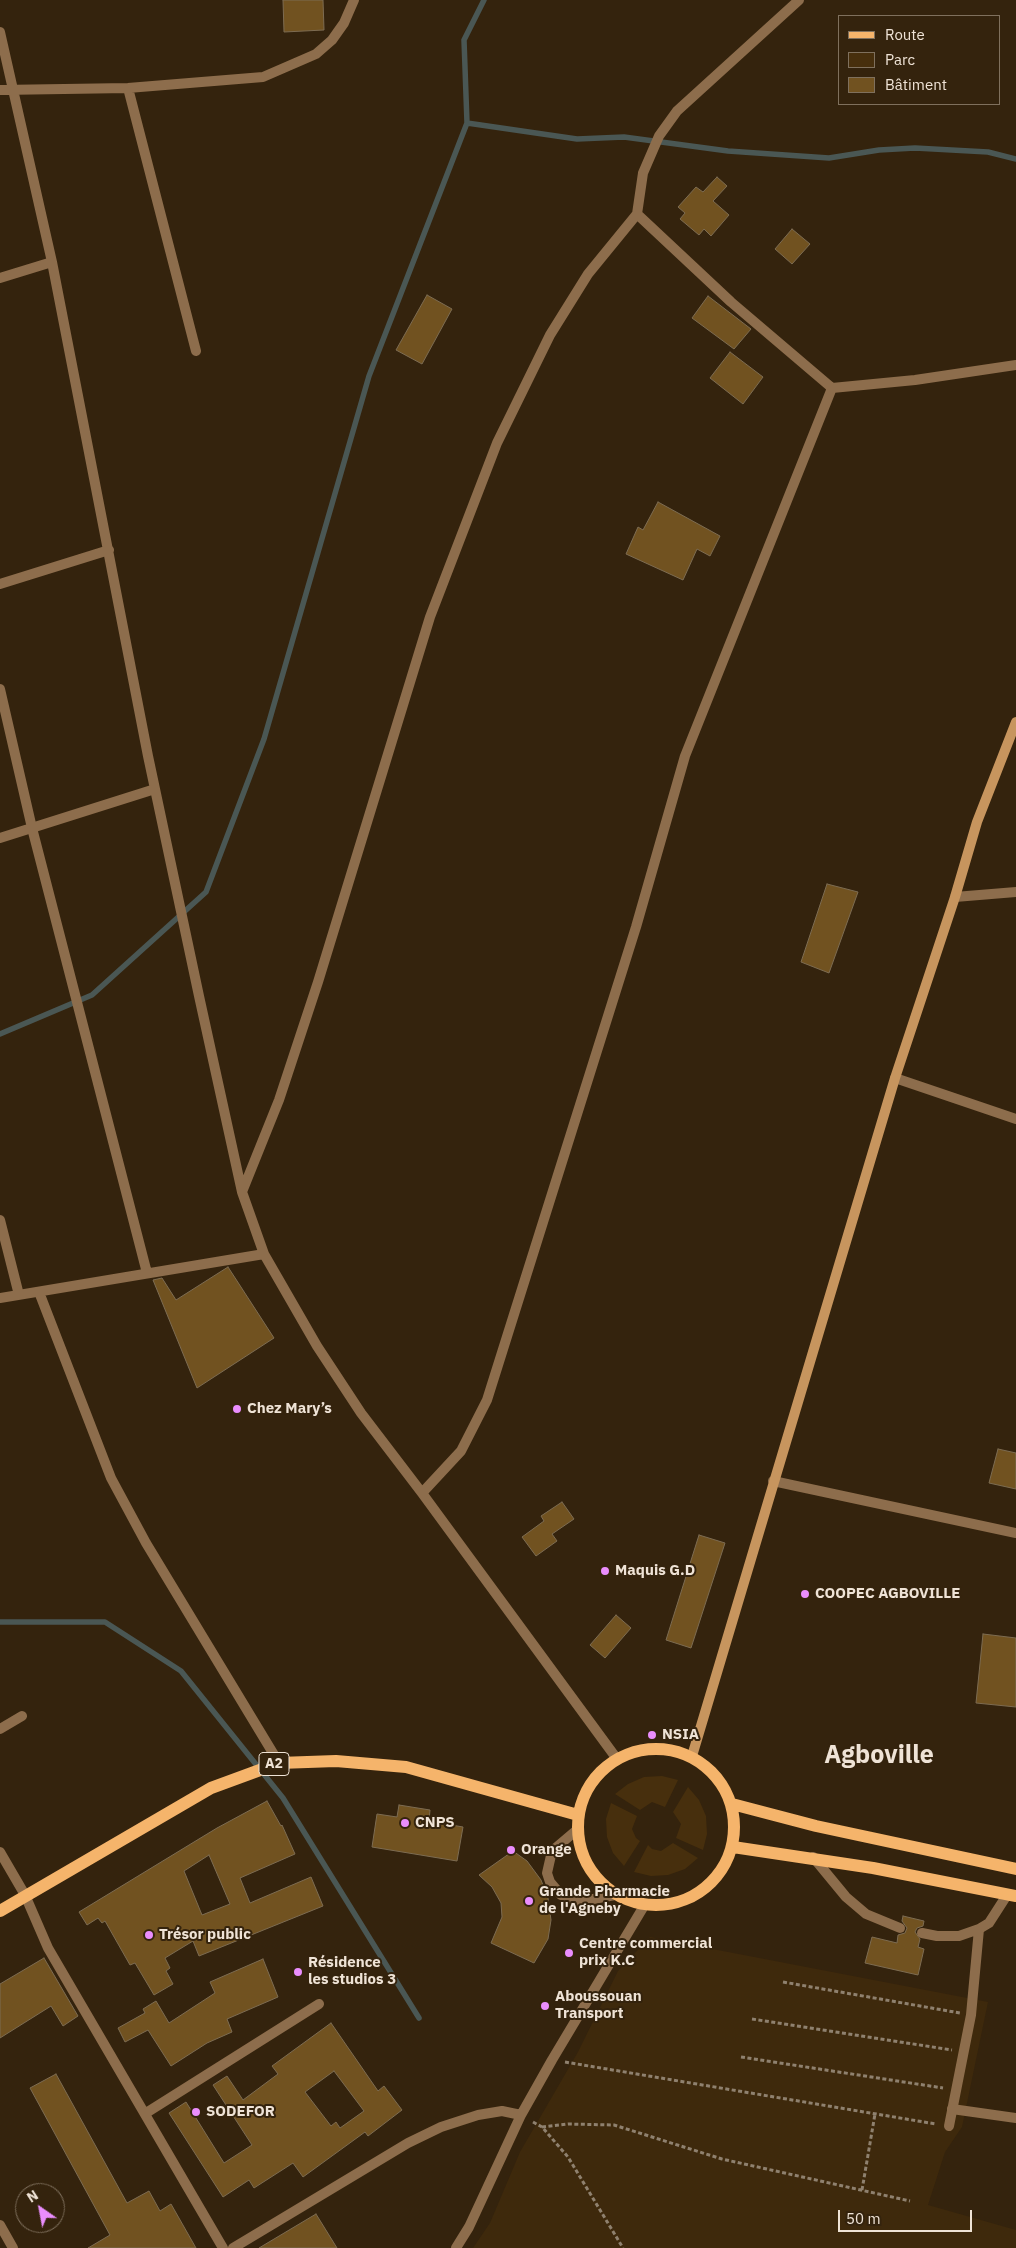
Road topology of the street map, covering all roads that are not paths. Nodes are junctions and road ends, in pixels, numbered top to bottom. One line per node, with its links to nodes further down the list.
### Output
1 (354, 0): 4 (street)
2 (799, 0): 7 (street)
3 (0, 32): 5 (street)
4 (128, 88): 5 (street); 10 (street)
5 (12, 89): 6 (street); 8 (street)
6 (0, 90)
7 (637, 214): 12 (street); 24 (street)
8 (52, 262): 9 (street); 13 (street)
9 (0, 278)
10 (196, 351)
11 (1016, 365): 12 (street)
12 (832, 388): 32 (street)
13 (109, 550): 14 (street); 17 (street)
14 (0, 584)
15 (0, 689): 18 (street)
16 (1016, 722): 21 (main road)
17 (155, 789): 18 (street); 24 (street)
18 (32, 828): 19 (street); 27 (street)
19 (0, 838)
20 (1016, 892): 21 (street)
21 (955, 896): 22 (main road)
22 (895, 1078): 23 (street); 31 (main road)
23 (1016, 1119)
24 (242, 1192): 26 (street)
25 (0, 1220): 29 (street)
26 (264, 1254): 27 (street); 32 (street)
27 (147, 1273): 28 (street)
28 (40, 1292): 29 (street); 38 (street)
29 (19, 1294): 30 (street)
30 (0, 1298)
31 (773, 1481): 33 (street); 36 (main road)
32 (422, 1493): 37 (street)
33 (1016, 1533)
34 (22, 1716): 35 (street)
35 (0, 1729)
36 (692, 1756): 37 (main road); 39 (main road)
37 (617, 1759): 40 (main road)
38 (279, 1763): 40 (main road, A2); 46 (main road, A2)
39 (732, 1804): 42 (main road); 45 (main road)
40 (578, 1815): 41 (main road)
41 (578, 1830): 47 (main road); 47 (street)
42 (733, 1847): 44 (main road); 49 (main road)
43 (0, 1852): 46 (street)
44 (813, 1857): 48 (main road); 51 (street)
45 (1016, 1869)
46 (25, 1895): 50 (main road, A2); 56 (street)
47 (615, 1895): 49 (main road)
48 (1012, 1895): 52 (street)
49 (644, 1906): 57 (street)
50 (0, 1911)
51 (900, 1928)
52 (979, 1929): 53 (street); 55 (street)
53 (922, 1933)
54 (319, 2004): 56 (street)
55 (952, 2110): 58 (street); 59 (street)
56 (146, 2113): 62 (street)
57 (521, 2115): 63 (street); 64 (street)
58 (1016, 2118)
59 (949, 2126)
60 (0, 2225): 61 (street)
61 (13, 2248)
62 (223, 2248)
63 (232, 2248)
64 (456, 2248)

